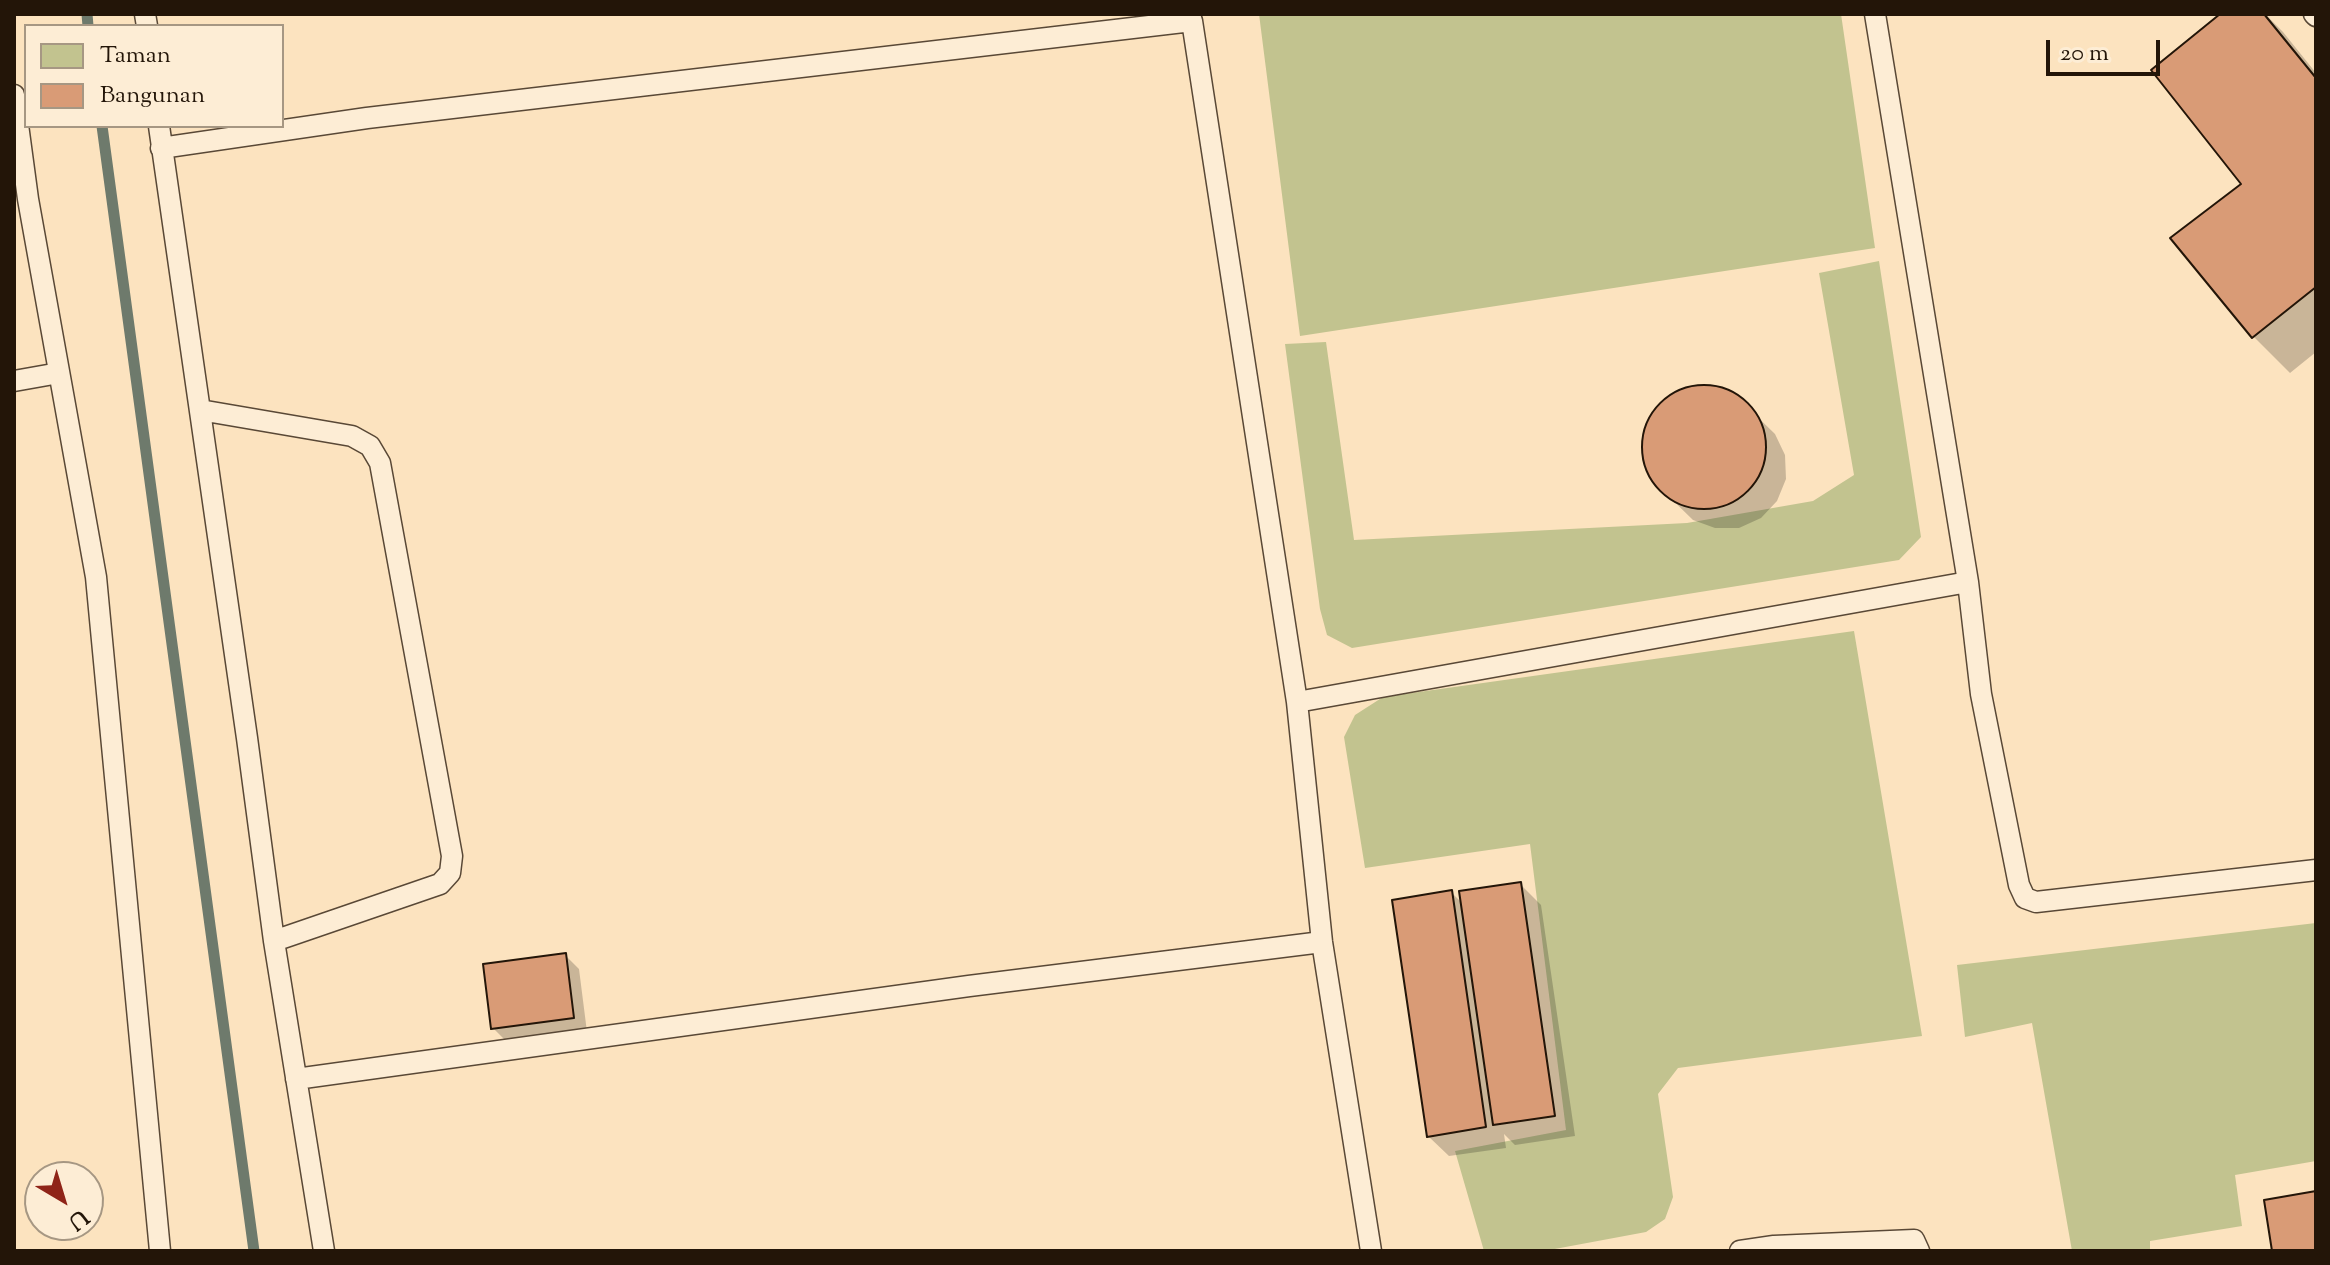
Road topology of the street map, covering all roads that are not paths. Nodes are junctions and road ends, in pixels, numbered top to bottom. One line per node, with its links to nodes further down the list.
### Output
1 (1875, 14): 9 (lane)
2 (1191, 17): 5 (lane); 10 (lane)
3 (14, 95): 6 (lane)
4 (159, 128): 5 (lane)
5 (161, 148): 8 (lane)
6 (59, 373): 7 (lane); 15 (lane)
7 (14, 381)
8 (200, 410): 12 (lane); 12 (lane)
9 (1968, 582): 10 (lane); 11 (lane)
10 (1297, 702): 13 (lane)
11 (2316, 870)
12 (274, 941): 14 (lane)
13 (1322, 942): 14 (lane); 17 (lane)
14 (296, 1079): 16 (lane)
15 (160, 1251)
16 (324, 1251)
17 (1371, 1251)
18 (1740, 1251): 19 (lane)
19 (1919, 1251)

